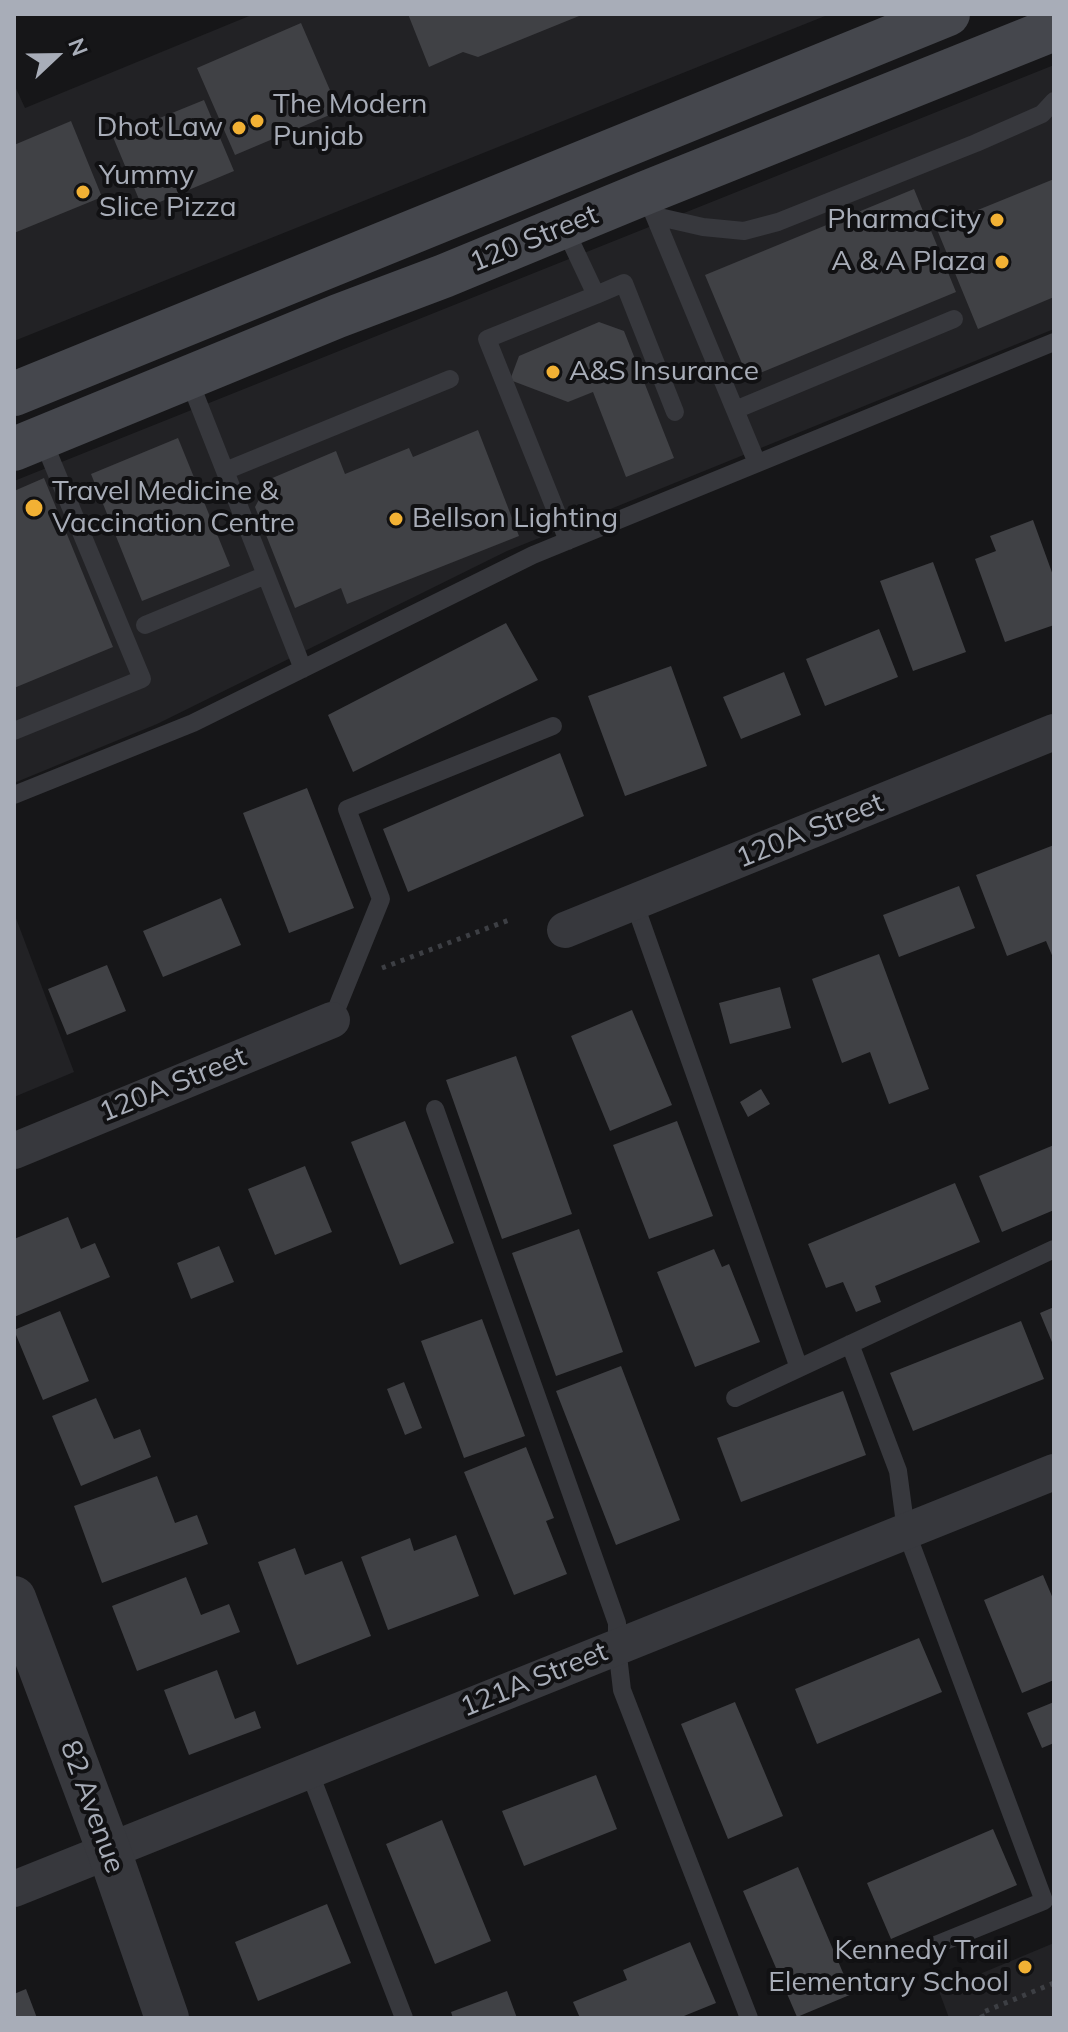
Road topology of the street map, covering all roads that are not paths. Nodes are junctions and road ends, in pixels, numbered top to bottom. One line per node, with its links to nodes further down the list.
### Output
1 (948, 14): 5 (main road, 120 Street)
2 (1054, 31): 4 (main road, 120 Street)
3 (1054, 101): 4 (lane)
4 (650, 204): 6 (main road, 120 Street); 14 (lane)
5 (438, 220): 8 (main road); 13 (main road, 120 Street)
6 (564, 227): 7 (lane); 8 (main road, 120 Street)
7 (596, 295): 15 (lane); 19 (lane)
8 (338, 316): 11 (main road, 120 Street)
9 (954, 319): 14 (lane)
10 (1054, 342): 17 (lane)
11 (188, 377): 16 (main road, 120 Street); 18 (lane)
12 (450, 379): 18 (lane)
13 (14, 394)
14 (735, 410): 17 (lane)
15 (675, 412)
16 (28, 444): 24 (lane)
17 (757, 463): 19 (lane)
18 (225, 471): 20 (lane)
19 (568, 541): 22 (lane)
20 (266, 575): 21 (lane); 22 (lane)
21 (145, 625)
22 (303, 669): 26 (lane)
23 (553, 726): 29 (lane)
24 (14, 731)
25 (1054, 732): 27 (street, 120A Street)
26 (14, 795)
27 (634, 902): 28 (street, 120A Street); 34 (lane)
28 (565, 930)
29 (332, 1020): 31 (street, 120A Street)
30 (435, 1109): 39 (lane)
31 (14, 1151)
32 (1054, 1249): 33 (lane)
33 (850, 1344): 34 (lane); 37 (lane)
34 (799, 1368): 35 (lane)
35 (735, 1398)
36 (1054, 1472): 37 (street, 121A Street)
37 (906, 1531): 39 (street, 121A Street); 43 (lane)
38 (14, 1598): 41 (street, 82 Avenue)
39 (617, 1647): 40 (street, 121A Street); 46 (lane)
40 (309, 1771): 41 (street, 121A Street); 45 (lane)
41 (109, 1851): 42 (street, 121A Street); 44 (street, 82 Avenue)
42 (14, 1889)
43 (928, 1948)
44 (167, 2018)
45 (404, 2018)
46 (749, 2018)

